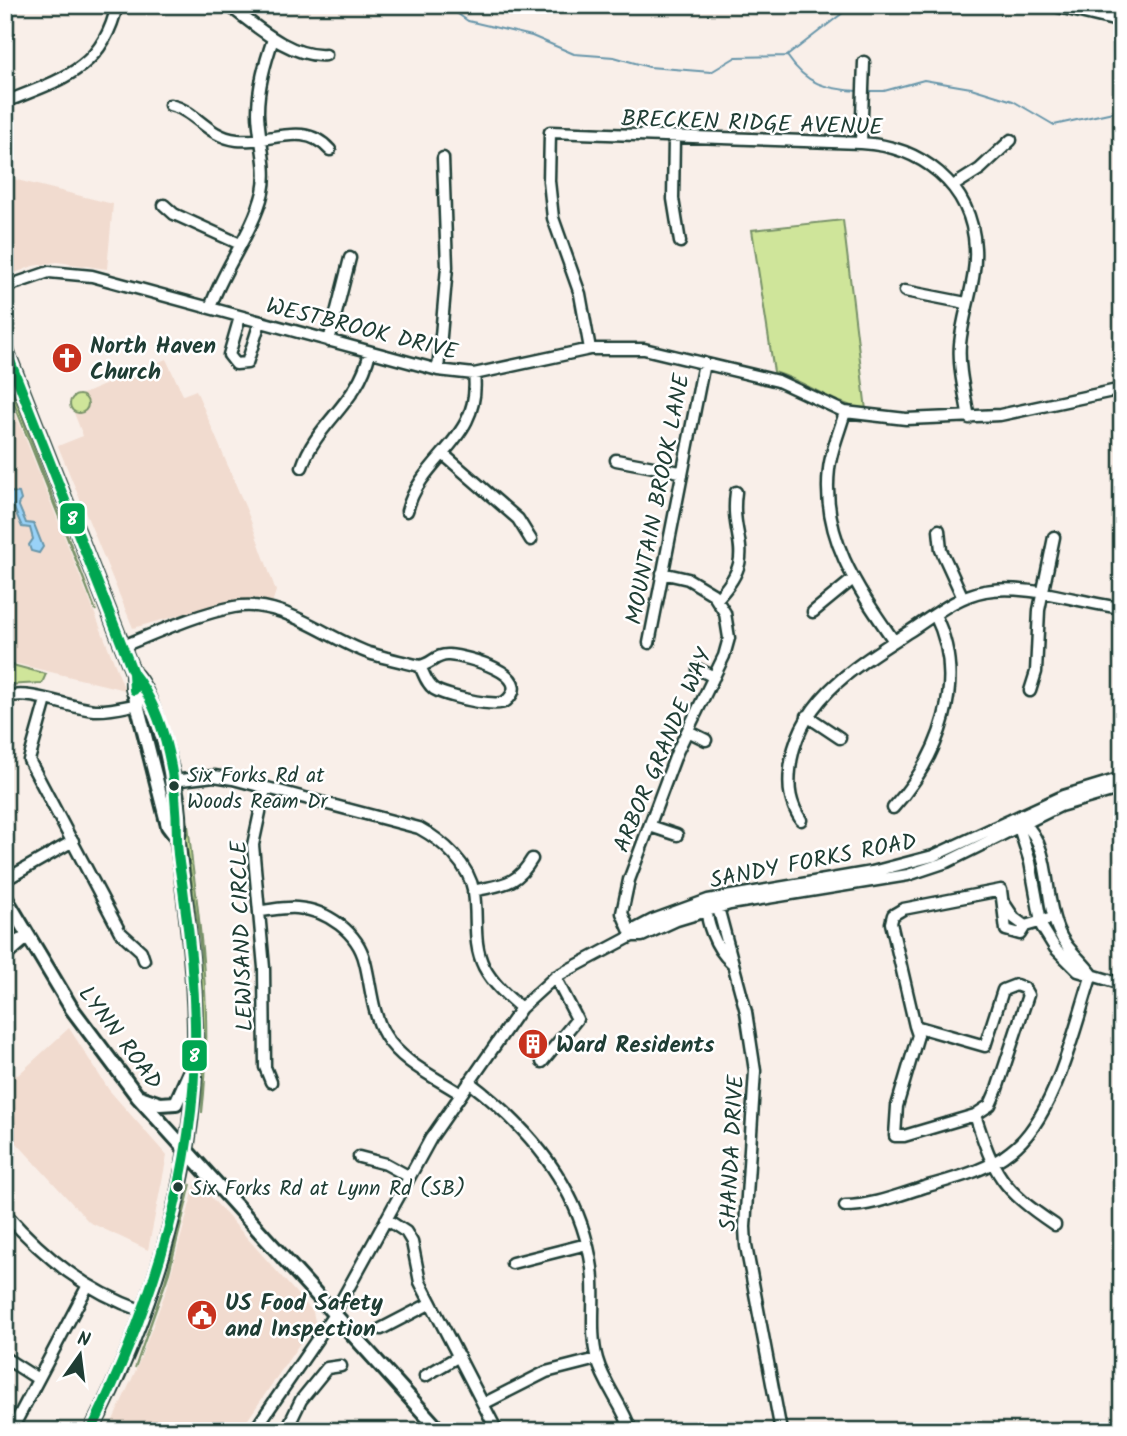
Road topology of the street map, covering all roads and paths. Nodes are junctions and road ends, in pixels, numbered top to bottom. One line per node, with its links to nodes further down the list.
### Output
1 (117, 5): 8 (street)
2 (228, 5): 5 (street)
3 (1050, 5): 4 (street)
4 (1122, 22)
5 (273, 39): 6 (street); 10 (street)
6 (326, 55)
7 (863, 62): 13 (street)
8 (5, 102)
9 (170, 105): 10 (street)
10 (262, 137): 14 (street); 19 (street)
11 (674, 138): 13 (street, BRECKEN RIDGE AVENUE); 18 (street); 29 (street, BRECKEN RIDGE AVENUE)
12 (1011, 140): 16 (street)
13 (861, 143): 16 (street, BRECKEN RIDGE AVENUE)
14 (330, 150)
15 (443, 158): 32 (street)
16 (953, 186): 23 (street, BRECKEN RIDGE AVENUE)
17 (163, 205): 19 (street)
18 (680, 242)
19 (240, 244): 24 (street)
20 (350, 258): 27 (street)
21 (5, 287): 24 (street, WESTBROOK DRIVE)
22 (905, 291): 23 (street)
23 (966, 303): 36 (street, BRECKEN RIDGE AVENUE)
24 (210, 309): 25 (street, WESTBROOK DRIVE)
25 (240, 317): 26 (street, WESTBROOK DRIVE); 26 (street)
26 (260, 322): 27 (street, WESTBROOK DRIVE)
27 (329, 341): 30 (street, WESTBROOK DRIVE)
28 (5, 347): 56 (main road)
29 (590, 349): 31 (street, WESTBROOK DRIVE); 33 (street, WESTBROOK DRIVE)
30 (370, 352): 32 (street, WESTBROOK DRIVE); 39 (street)
31 (704, 363): 35 (street, WESTBROOK DRIVE); 40 (street, MOUNTAIN BROOK LANE)
32 (438, 370): 33 (street, WESTBROOK DRIVE)
33 (474, 374): 37 (street)
34 (1122, 389): 36 (street, WESTBROOK DRIVE)
35 (845, 412): 36 (street, WESTBROOK DRIVE); 47 (street)
36 (969, 418)
37 (443, 454): 42 (street); 45 (street)
38 (616, 460): 40 (street)
39 (302, 467)
40 (680, 472): 46 (street, MOUNTAIN BROOK LANE)
41 (736, 492): 50 (street)
42 (407, 511)
43 (939, 530): 49 (street)
44 (1054, 537): 48 (street)
45 (531, 540)
46 (662, 573): 50 (street); 55 (street, MOUNTAIN BROOK LANE)
47 (852, 580): 52 (street); 54 (street)
48 (1043, 595): 49 (street); 51 (street); 61 (street)
49 (963, 598): 53 (street)
50 (717, 599): 60 (street, ARBOR GRANDE WAY)
51 (1122, 608)
52 (813, 612)
53 (935, 615): 54 (street); 73 (street)
54 (894, 641): 65 (street)
55 (649, 643)
56 (123, 646): 57 (street); 59 (main road)
57 (420, 666): 57 (street)
58 (698, 669): 60 (street)
59 (133, 673): 64 (main road); 70 (main road)
60 (714, 677): 66 (street, ARBOR GRANDE WAY)
61 (1030, 691)
62 (5, 697): 63 (street)
63 (46, 700): 64 (street); 79 (street)
64 (138, 704): 78 (main road)
65 (807, 716): 67 (street); 74 (street)
66 (688, 731): 68 (street); 76 (street, ARBOR GRANDE WAY)
67 (840, 738)
68 (706, 740)
69 (1122, 778): 75 (street, SANDY FORKS ROAD)
70 (173, 781): 72 (street); 78 (main road)
71 (1122, 788): 75 (street, SANDY FORKS ROAD)
72 (265, 789): 82 (street); 86 (street, LEWISAND CIRCLE)
73 (894, 808)
74 (800, 820)
75 (1020, 823): 84 (street, SANDY FORKS ROAD); 85 (street, SANDY FORKS ROAD); 87 (street); 88 (street)
76 (650, 826): 77 (street); 89 (street, ARBOR GRANDE WAY)
77 (677, 835)
78 (177, 838): 101 (main road)
79 (73, 841): 81 (street); 93 (street)
80 (532, 859): 82 (street)
81 (5, 880)
82 (473, 891): 98 (street)
83 (5, 897): 90 (main road, LYNN ROAD)
84 (707, 905): 85 (street); 89 (street, SANDY FORKS ROAD); 94 (street, SHANDA DRIVE)
85 (717, 907): 94 (street, SHANDA DRIVE)
86 (260, 911): 102 (street, LEWISAND CIRCLE); 104 (street)
87 (1053, 918): 88 (street); 95 (street)
88 (1041, 920): 95 (street); 99 (street)
89 (632, 936): 96 (street, SANDY FORKS ROAD)
90 (27, 937): 91 (street); 92 (street); 105 (main road, LYNN ROAD)
91 (5, 946)
92 (5, 957)
93 (144, 960)
94 (731, 962): 138 (street, SHANDA DRIVE)
95 (1092, 974): 97 (street); 109 (street)
96 (555, 976): 98 (street, SANDY FORKS ROAD); 100 (street)
97 (1122, 984)
98 (521, 1008): 103 (street, SANDY FORKS ROAD)
99 (915, 1026): 106 (street); 106 (street)
100 (542, 1062)
101 (195, 1065): 105 (main road); 107 (main road)
102 (271, 1082)
103 (469, 1082): 104 (street, SANDY FORKS ROAD); 115 (street)
104 (461, 1094): 110 (street, SANDY FORKS ROAD)
105 (138, 1097): 107 (main road, LYNN ROAD)
106 (975, 1115): 109 (street)
107 (185, 1150): 119 (main road); 120 (main road, LYNN ROAD)
108 (359, 1157): 110 (street)
109 (990, 1164): 111 (street); 114 (street)
110 (408, 1176): 113 (street, SANDY FORKS ROAD)
111 (845, 1206)
112 (5, 1213): 117 (street)
113 (386, 1219): 118 (street); 120 (street, SANDY FORKS ROAD)
114 (1055, 1225)
115 (587, 1244): 116 (street); 124 (street)
116 (512, 1263)
117 (87, 1287): 119 (street); 127 (street)
118 (430, 1303): 121 (street); 122 (street)
119 (144, 1311): 132 (main road)
120 (333, 1316): 129 (street, SANDY FORKS ROAD); 135 (main road, LYNN ROAD)
121 (381, 1329)
122 (459, 1356): 126 (street); 128 (street)
123 (5, 1358): 127 (street)
124 (597, 1359): 128 (street); 137 (street)
125 (341, 1366): 134 (street)
126 (425, 1376)
127 (38, 1380): 131 (street)
128 (483, 1404): 136 (street)
129 (261, 1422): 130 (street); 133 (street, SANDY FORKS ROAD)
130 (271, 1430)
131 (11, 1431)
132 (91, 1431)
133 (254, 1431)
134 (286, 1431)
135 (440, 1431)
136 (497, 1431)
137 (631, 1431)
138 (781, 1431)

